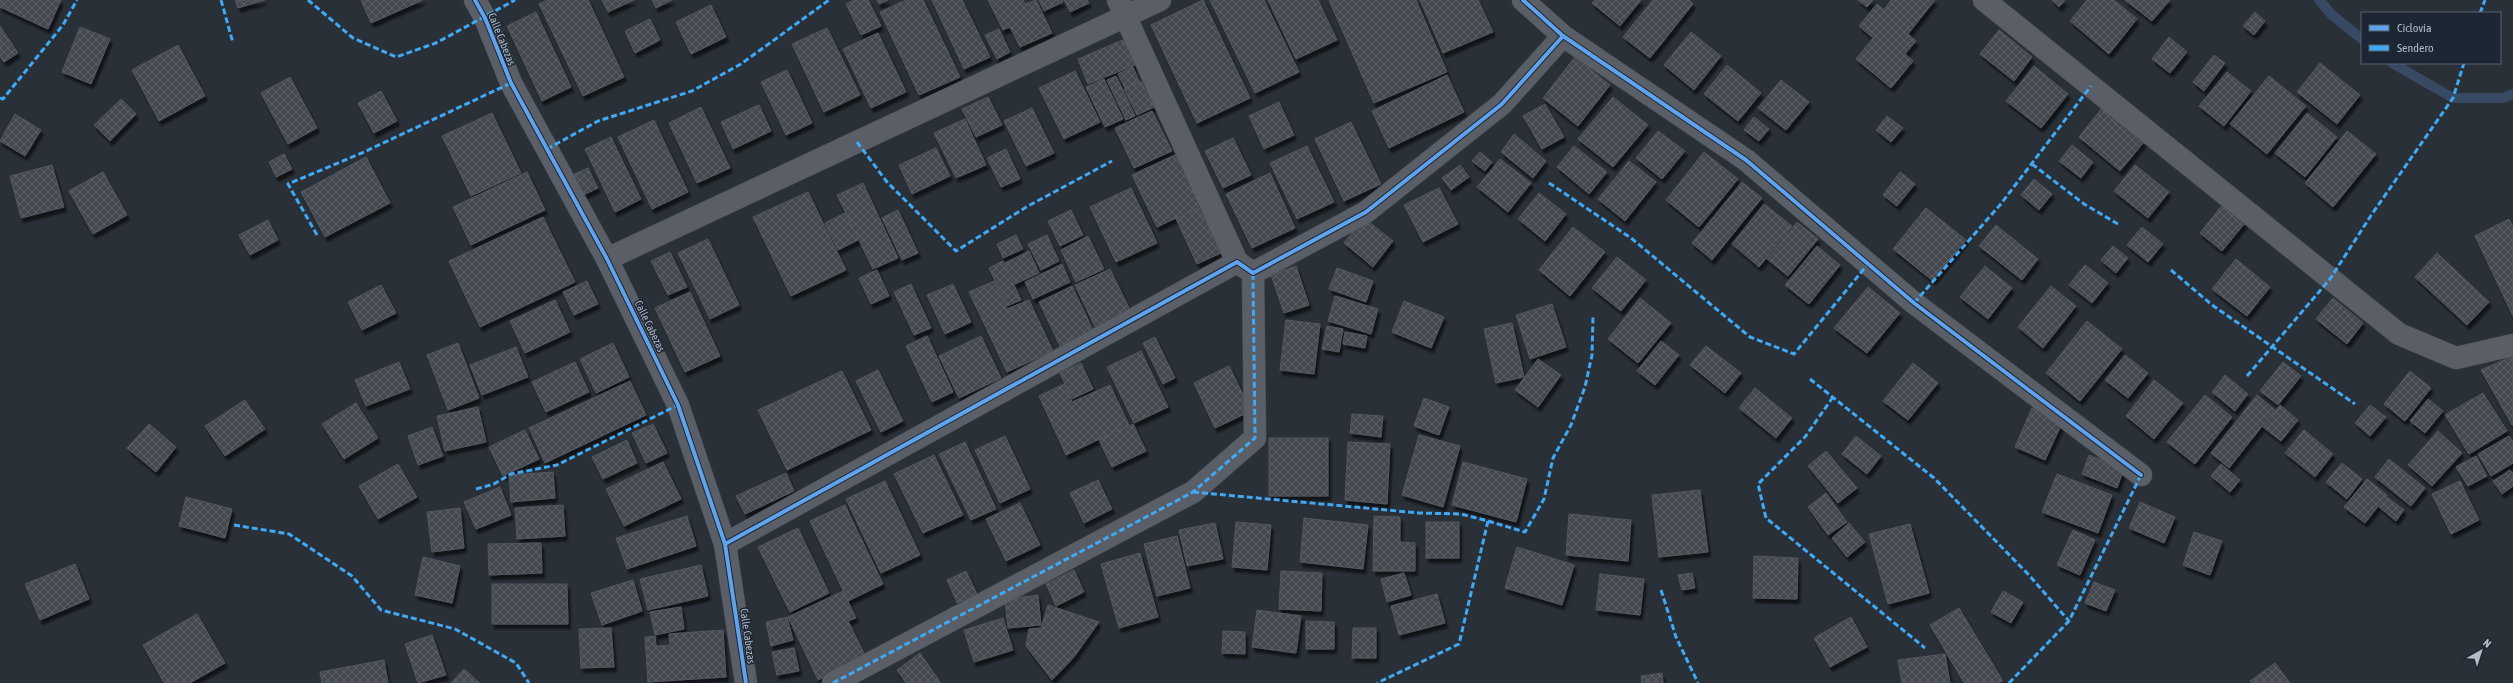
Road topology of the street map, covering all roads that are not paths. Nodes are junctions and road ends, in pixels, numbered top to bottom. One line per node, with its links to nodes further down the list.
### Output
1 (475, 0): 7 (street, Calle Cabezas)
2 (1160, 0): 5 (street)
3 (1523, 0): 6 (street)
4 (1984, 0): 9 (street)
5 (1122, 8): 7 (street); 8 (street)
6 (1563, 36): 8 (street); 10 (street)
7 (607, 259): 11 (street, Calle Cabezas)
8 (1245, 268): 11 (street); 13 (street)
9 (2513, 345)
10 (2141, 475)
11 (725, 544): 12 (street, Calle Cabezas)
12 (746, 683)
13 (833, 683)

